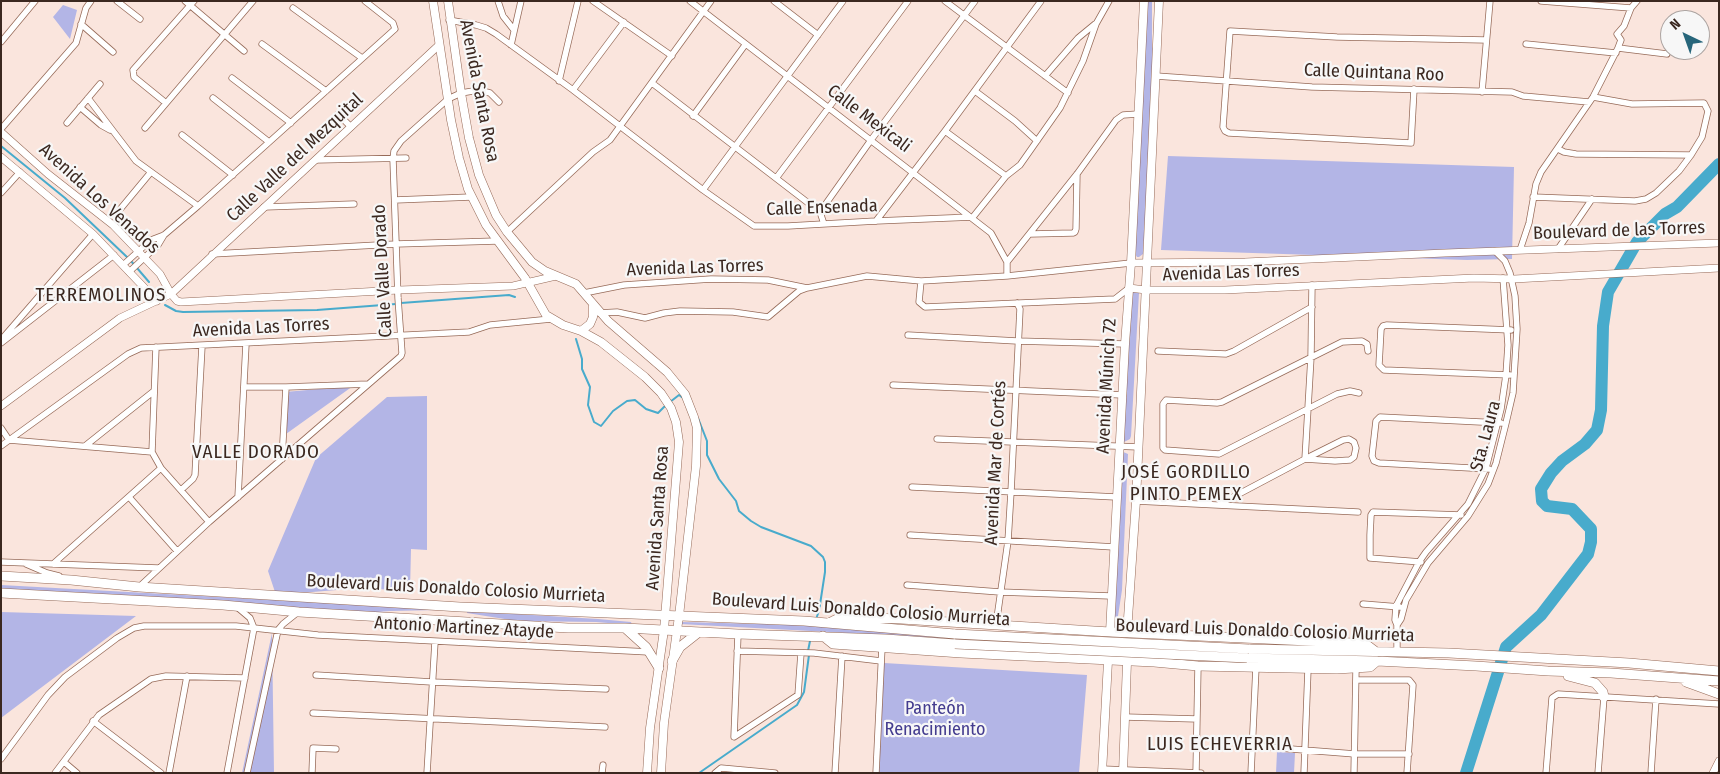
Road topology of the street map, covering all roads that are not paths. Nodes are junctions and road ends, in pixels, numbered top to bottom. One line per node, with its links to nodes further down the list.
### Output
1 (35, 1): 40 (street)
2 (91, 1): 34 (street)
3 (117, 1): 31 (street)
4 (253, 1): 38 (street)
5 (365, 1): 52 (street)
6 (433, 1): 43 (main road, Avenida Santa Rosa)
7 (448, 1): 32 (main road, Avenida Santa Rosa)
8 (498, 1): 36 (street)
9 (521, 1): 36 (street)
10 (578, 1): 57 (street)
11 (593, 1): 33 (street)
12 (690, 1): 29 (street, Calle Mexicali)
13 (711, 1): 29 (street)
14 (842, 1): 37 (street)
15 (908, 1): 75 (street)
16 (946, 1): 30 (street)
17 (975, 1): 30 (street)
18 (1041, 1): 46 (street)
19 (1109, 1): 35 (street)
20 (1144, 1): 77 (main road, Avenida Múnich 72)
21 (1490, 1): 39 (street)
22 (1541, 1): 28 (street)
23 (1637, 1): 28 (street)
24 (778, 2): 37 (street)
25 (1160, 2): 55 (main road, Avenida Múnich 72)
26 (190, 3): 38 (street); 73 (street)
27 (293, 8): 52 (street)
28 (1631, 8): 47 (street)
29 (703, 12): 45 (street, Calle Mexicali); 51 (street)
30 (965, 15): 46 (street); 88 (street)
31 (140, 19)
32 (450, 20): 44 (street, Calle Ensenada); 66 (main road, Avenida Santa Rosa)
33 (624, 22): 51 (street); 63 (street)
34 (81, 24): 48 (street); 84 (street)
35 (1096, 24): 54 (street); 67 (street)
36 (514, 30): 44 (street)
37 (818, 35): 53 (street)
38 (225, 36): 49 (street); 73 (street)
39 (1486, 40): 58 (street); 65 (street)
40 (1, 42)
41 (262, 44): 62 (street)
42 (1526, 44): 47 (street)
43 (439, 45): 70 (main road, Avenida Santa Rosa); 82 (street, Calle Valle del Mezquital)
44 (511, 45): 57 (street, Calle Ensenada)
45 (745, 45): 53 (street, Calle Mexicali); 78 (street)
46 (1008, 48): 54 (street); 64 (street)
47 (1617, 50): 50 (street); 71 (street)
48 (113, 52)
49 (244, 52)
50 (1660, 53)
51 (672, 56): 59 (street)
52 (362, 58): 62 (street)
53 (786, 76): 75 (street, Calle Mexicali); 91 (street)
54 (1045, 76): 67 (street)
55 (1156, 76): 58 (street, Calle Quintana Roo); 136 (main road, Avenida Múnich 72)
56 (232, 78): 80 (street)
57 (559, 81): 63 (street, Calle Ensenada)
58 (1226, 81): 61 (street, Calle Quintana Roo); 61 (street)
59 (652, 83): 78 (street); 81 (street)
60 (100, 84): 68 (street)
61 (1414, 89): 65 (street, Calle Quintana Roo)
62 (326, 90): 80 (street)
63 (573, 90): 81 (street, Calle Ensenada)
64 (975, 92): 86 (street); 89 (street)
65 (1482, 92): 71 (street, Calle Quintana Roo)
66 (460, 93): 70 (street); 72 (street); 119 (main road, Avenida Santa Rosa)
67 (1068, 93): 89 (street)
68 (88, 98): 74 (street); 85 (street)
69 (213, 98): 90 (street)
70 (448, 98): 96 (street); 107 (main road, Avenida Santa Rosa)
71 (1591, 99): 92 (street); 93 (street, Calle Quintana Roo)
72 (499, 102)
73 (166, 103): 83 (street)
74 (80, 107): 79 (street); 85 (street)
75 (828, 107): 88 (street, Calle Mexicali); 104 (street)
76 (338, 114): 82 (street)
77 (1138, 114): 101 (street); 135 (main road, Avenida Múnich 72)
78 (694, 116): 91 (street)
79 (67, 123)
80 (291, 123): 90 (street)
81 (620, 126): 105 (street, Calle Ensenada); 119 (street)
82 (351, 127): 97 (street, Calle Valle del Mezquital)
83 (145, 128)
84 (1, 130): 129 (street, Avenida Los Venados)
85 (113, 131): 99 (street)
86 (945, 131): 100 (street); 103 (street)
87 (182, 134): 102 (street)
88 (871, 140): 100 (street, Calle Mexicali); 114 (street)
89 (1037, 141): 103 (street)
90 (269, 142): 102 (street)
91 (735, 147): 104 (street); 105 (street)
92 (1558, 149): 93 (street); 108 (street)
93 (1691, 155): 109 (street)
94 (1, 157): 98 (street, Avenida Los Venados)
95 (406, 158): 96 (street)
96 (393, 159): 97 (street); 110 (street, Calle Valle Dorado)
97 (316, 160): 113 (street, Calle Valle del Mezquital)
98 (20, 172): 106 (street); 120 (street, Avenida Los Venados)
99 (151, 172): 112 (street); 115 (street)
100 (913, 172): 116 (street, Calle Mexicali); 117 (street)
101 (1077, 174): 121 (street); 121 (street)
102 (233, 175): 112 (street)
103 (1006, 176): 116 (street)
104 (777, 178): 114 (street)
105 (703, 190): 118 (street, Calle Ensenada)
106 (1, 193)
107 (471, 197): 110 (street); 123 (main road, Avenida Santa Rosa)
108 (1534, 197): 109 (street); 127 (street)
109 (1592, 199): 126 (street)
110 (395, 200): 125 (street, Calle Valle Dorado)
111 (354, 204): 113 (street)
112 (198, 206): 122 (street)
113 (264, 207): 130 (street, Calle Valle del Mezquital)
114 (820, 212): 118 (street)
115 (116, 213)
116 (973, 218): 117 (street, Calle Ensenada); 133 (street, Calle Mexicali)
117 (876, 221): 118 (street, Calle Ensenada)
118 (824, 224)
119 (506, 232): 139 (main road, Avenida Santa Rosa)
120 (93, 234): 131 (street, Avenida Los Venados); 162 (street)
121 (1031, 234): 133 (street)
122 (164, 235): 129 (street); 132 (street)
123 (497, 241): 125 (street); 143 (main road, Avenida Santa Rosa)
124 (1719, 243): 126 (street, Boulevard de las Torres)
125 (396, 244): 130 (street); 147 (street, Calle Valle Dorado)
126 (1558, 249): 127 (street, Boulevard de las Torres)
127 (1520, 250): 128 (street, Avenida Las Torres)
128 (1495, 251): 136 (street, Avenida Las Torres); 141 (street, Sta. Laura)
129 (136, 253): 132 (street, Avenida Los Venados); 134 (street)
130 (212, 254): 150 (street, Calle Valle del Mezquital)
131 (114, 255): 134 (street, Avenida Los Venados); 162 (street)
132 (142, 260): 138 (street); 150 (street, Avenida Los Venados)
133 (1008, 262): 140 (street)
134 (126, 263): 138 (street, Avenida Los Venados)
135 (1131, 263): 136 (street, Avenida Las Torres); 140 (street, Avenida Las Torres); 146 (main road, Avenida Múnich 72)
136 (1148, 264): 148 (main road, Avenida Múnich 72)
137 (1719, 268): 141 (street, Avenida Las Torres)
138 (131, 270): 151 (street, Avenida Los Venados)
139 (556, 276): 143 (street); 149 (main road, Avenida Santa Rosa)
140 (1007, 276): 142 (street, Avenida Las Torres)
141 (1507, 278): 144 (street, Avenida Las Torres); 156 (street, Sta. Laura); 157 (street, Sta. Laura)
142 (921, 281): 145 (street, Avenida Las Torres); 152 (street)
143 (528, 283): 147 (street, Avenida Las Torres); 155 (main road, Avenida Santa Rosa)
144 (1312, 285): 148 (street, Avenida Las Torres); 153 (street)
145 (807, 288): 149 (street, Avenida Las Torres); 154 (street, Avenida Las Torres)
146 (1129, 288): 148 (street, Avenida Las Torres); 152 (street); 164 (main road, Avenida Múnich 72)
147 (399, 290): 150 (street, Avenida Las Torres); 160 (street, Calle Valle Dorado)
148 (1146, 290): 191 (main road, Avenida Múnich 72)
149 (584, 292): 154 (main road, Avenida Santa Rosa)
150 (171, 294): 151 (street)
151 (157, 302): 180 (street)
152 (1017, 303): 161 (street, Avenida Mar de Cortés)
153 (1312, 307): 167 (street); 169 (street)
154 (596, 310): 158 (main road); 233 (main road, Avenida Santa Rosa)
155 (551, 319): 158 (main road, Avenida Santa Rosa); 160 (street, Avenida Las Torres)
156 (1517, 329): 157 (street); 170 (street, Sta. Laura)
157 (1508, 330): 171 (street, Sta. Laura); 171 (street)
158 (581, 331): 232 (main road, Avenida Santa Rosa)
159 (908, 335): 161 (street)
160 (401, 336): 163 (street, Avenida Las Torres); 172 (street, Calle Valle Dorado)
161 (1017, 341): 164 (street); 177 (street, Avenida Mar de Cortés)
162 (1, 342)
163 (246, 344): 165 (street, Avenida Las Torres); 174 (street)
164 (1125, 344): 179 (main road, Avenida Múnich 72)
165 (202, 346): 166 (street, Avenida Las Torres); 199 (street)
166 (156, 347): 176 (street); 186 (street, Avenida Las Torres)
167 (1158, 350)
168 (1368, 351): 169 (street)
169 (1311, 357): 181 (street); 181 (street)
170 (1514, 374): 171 (street); 183 (street, Sta. Laura)
171 (1506, 375): 182 (street, Sta. Laura)
172 (368, 384): 175 (street); 193 (street, Calle Valle Dorado)
173 (893, 385): 177 (street)
174 (244, 387): 175 (street); 202 (street)
175 (286, 388): 193 (street)
176 (154, 391): 189 (street); 192 (street)
177 (1015, 391): 179 (street); 187 (street, Avenida Mar de Cortés)
178 (1359, 393): 181 (street)
179 (1123, 396): 190 (main road, Avenida Múnich 72)
180 (1, 406)
181 (1308, 408): 194 (street)
182 (1498, 422): 183 (street); 196 (street, Sta. Laura); 196 (street)
183 (1506, 423): 197 (street, Sta. Laura)
184 (1, 428): 186 (street)
185 (937, 439): 187 (street)
186 (9, 440): 188 (street, Avenida Las Torres); 189 (street)
187 (1013, 442): 190 (street); 200 (street, Avenida Mar de Cortés)
188 (1, 446)
189 (85, 446): 192 (street)
190 (1120, 447): 191 (street); 203 (main road, Avenida Múnich 72)
191 (1139, 447): 204 (main road, Avenida Múnich 72)
192 (152, 452): 195 (street)
193 (282, 459): 202 (street, Calle Valle Dorado)
194 (1305, 459): 194 (street); 205 (street)
195 (161, 468): 199 (street); 201 (street)
196 (1486, 468): 197 (street); 207 (street, Sta. Laura)
197 (1494, 470): 208 (street, Sta. Laura)
198 (912, 487): 200 (street)
199 (181, 490): 209 (street)
200 (1011, 492): 203 (street); 211 (street, Avenida Mar de Cortés)
201 (129, 497): 213 (street); 218 (street)
202 (238, 497): 209 (street, Calle Valle Dorado)
203 (1116, 498): 212 (main road, Avenida Múnich 72)
204 (1136, 501): 205 (street); 245 (main road, Avenida Múnich 72)
205 (1220, 504): 206 (street)
206 (1358, 512)
207 (1460, 515): 208 (street); 216 (street, Sta. Laura); 216 (street)
208 (1468, 516): 217 (street, Sta. Laura)
209 (209, 522): 213 (street, Calle Valle Dorado)
210 (910, 535): 211 (street)
211 (1008, 541): 212 (street); 224 (street, Avenida Mar de Cortés)
212 (1114, 547): 226 (main road, Avenida Múnich 72)
213 (177, 550): 219 (street, Calle Valle Dorado)
214 (1, 562): 215 (street)
215 (23, 562): 218 (street); 221 (street)
216 (1419, 562): 217 (street); 229 (street, Sta. Laura)
217 (1428, 563): 230 (street, Sta. Laura)
218 (53, 564): 219 (street)
219 (158, 568): 223 (street, Calle Valle Dorado)
220 (1, 576): 221 (highway, Boulevard Luis Donaldo Colosio Murrieta)
221 (71, 580): 223 (highway, Boulevard Luis Donaldo Colosio Murrieta)
222 (907, 585): 224 (street)
223 (139, 587): 232 (highway, Boulevard Luis Donaldo Colosio Murrieta)
224 (1000, 592): 226 (street); 235 (street, Avenida Mar de Cortés)
225 (1, 593): 228 (highway, Boulevard Luis Donaldo Colosio Murrieta)
226 (1111, 596): 244 (main road, Avenida Múnich 72)
227 (1362, 604): 229 (street)
228 (236, 606): 231 (highway, Boulevard Luis Donaldo Colosio Murrieta); 237 (street)
229 (1396, 606): 230 (street); 236 (street)
230 (1404, 608): 236 (street, Sta. Laura)
231 (298, 612): 238 (highway, Boulevard Luis Donaldo Colosio Murrieta); 239 (street)
232 (665, 616): 233 (highway, Boulevard Luis Donaldo Colosio Murrieta); 240 (main road, Avenida Santa Rosa)
233 (679, 616): 234 (highway, Boulevard Luis Donaldo Colosio Murrieta); 242 (main road, Avenida Santa Rosa)
234 (824, 623): 235 (highway); 256 (highway, Boulevard Luis Donaldo Colosio Murrieta, bridge)
235 (996, 625): 241 (highway)
236 (1397, 625): 252 (street)
237 (254, 628): 239 (street, Antonio Martinez Atayde); 274 (street); 295 (street, Antonio Martinez Atayde)
238 (625, 628): 240 (highway, Boulevard Luis Donaldo Colosio Murrieta); 253 (highway)
239 (278, 630): 249 (street, Antonio Martinez Atayde); 307 (street)
240 (664, 630): 242 (highway, Boulevard Luis Donaldo Colosio Murrieta); 267 (main road)
241 (1071, 630): 244 (highway); 258 (highway)
242 (676, 631): 243 (highway, Boulevard Luis Donaldo Colosio Murrieta); 259 (main road)
243 (698, 632): 246 (highway, Boulevard Luis Donaldo Colosio Murrieta); 259 (highway)
244 (1110, 632): 245 (highway); 261 (highway, Avenida Múnich 72)
245 (1127, 633): 247 (highway); 263 (highway, Avenida Múnich 72)
246 (738, 634): 248 (highway, Boulevard Luis Donaldo Colosio Murrieta); 251 (street)
247 (1159, 634): 254 (highway); 264 (highway)
248 (820, 636): 250 (highway); 256 (highway, Boulevard Luis Donaldo Colosio Murrieta, bridge)
249 (435, 642): 253 (street, Antonio Martinez Atayde); 278 (street)
250 (882, 647): 258 (highway); 260 (street)
251 (737, 651): 255 (street); 255 (street)
252 (1397, 651): 254 (highway, Boulevard Luis Donaldo Colosio Murrieta); 271 (highway, Boulevard Luis Donaldo Colosio Murrieta)
253 (649, 652): 267 (highway)
254 (1375, 652): 256 (highway, Boulevard Luis Donaldo Colosio Murrieta)
255 (804, 653): 257 (street)
256 (1248, 654): 262 (highway, Boulevard Luis Donaldo Colosio Murrieta)
257 (842, 656): 260 (street); 314 (street)
258 (1066, 659): 261 (highway)
259 (672, 661): 312 (main road)
260 (881, 661): 315 (street)
261 (1108, 661): 263 (highway); 300 (main road, Avenida Múnich 72)
262 (1377, 661): 269 (highway); 270 (highway, Boulevard Luis Donaldo Colosio Murrieta)
263 (1126, 662): 264 (highway); 285 (main road, Avenida Múnich 72)
264 (1154, 662): 265 (highway)
265 (1198, 666): 266 (highway); 286 (street)
266 (1256, 667): 268 (highway); 290 (street)
267 (659, 668): 311 (main road)
268 (1308, 668): 269 (highway); 292 (street)
269 (1356, 669): 276 (street)
270 (1548, 671): 275 (highway, Boulevard Luis Donaldo Colosio Murrieta); 281 (highway)
271 (1719, 671)
272 (316, 675): 278 (street)
273 (187, 676): 274 (street); 288 (street); 305 (street)
274 (245, 678): 306 (street)
275 (1676, 678): 277 (highway, Boulevard Luis Donaldo Colosio Murrieta); 280 (highway)
276 (1356, 680): 293 (street); 294 (street)
277 (1719, 681)
278 (432, 682): 279 (street); 287 (street)
279 (606, 689)
280 (1719, 694)
281 (1604, 698): 282 (street); 322 (street); 323 (street)
282 (1656, 699): 283 (street); 324 (street)
283 (1719, 704)
284 (314, 713): 287 (street)
285 (1125, 717): 286 (street); 301 (main road, Avenida Múnich 72)
286 (1196, 719): 316 (street)
287 (430, 720): 289 (street); 309 (street)
288 (93, 721): 296 (street); 304 (street)
289 (605, 727)
290 (1253, 746): 292 (street); 318 (street)
291 (336, 749): 308 (street)
292 (1305, 751): 293 (street); 319 (street)
293 (1356, 754): 294 (street); 320 (street)
294 (1409, 754): 321 (street)
295 (1, 759)
296 (64, 762): 302 (street); 303 (street)
297 (1719, 762): 325 (street)
298 (603, 765): 310 (street)
299 (716, 771): 313 (street)
300 (1102, 771): 301 (street)
301 (1123, 771): 316 (street)
302 (55, 773)
303 (77, 773)
304 (161, 773)
305 (169, 773)
306 (227, 773)
307 (247, 773)
308 (312, 773)
309 (427, 773)
310 (602, 773)
311 (647, 773)
312 (661, 773)
313 (775, 773)
314 (835, 773)
315 (876, 773)
316 (1196, 773): 317 (street)
317 (1202, 773)
318 (1251, 773)
319 (1304, 773)
320 (1354, 773)
321 (1408, 773)
322 (1546, 773)
323 (1598, 773)
324 (1651, 773)
325 (1713, 773)

